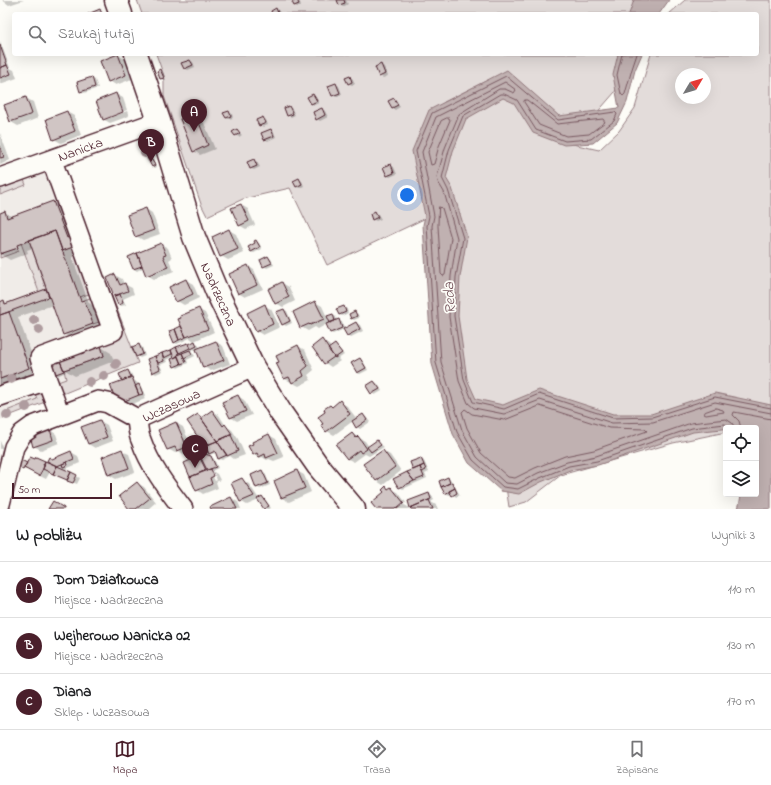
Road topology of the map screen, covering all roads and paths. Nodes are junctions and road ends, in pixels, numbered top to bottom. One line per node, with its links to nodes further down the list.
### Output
1 (116, 0): 2 (main road)
2 (120, 12)
3 (137, 56): 4 (main road, Nadrzeczna)
4 (159, 121): 6 (street, Nanicka); 7 (main road, Nadrzeczna)
5 (56, 169): 8 (street)
6 (0, 178)
7 (253, 367): 11 (street, Wczasowa); 14 (main road, Nadrzeczna)
8 (47, 380): 9 (street); 10 (street)
9 (0, 396)
10 (60, 415): 11 (street); 12 (street)
11 (137, 419): 13 (street, Wczasowa)
12 (0, 504)
13 (183, 509)
14 (354, 509)

